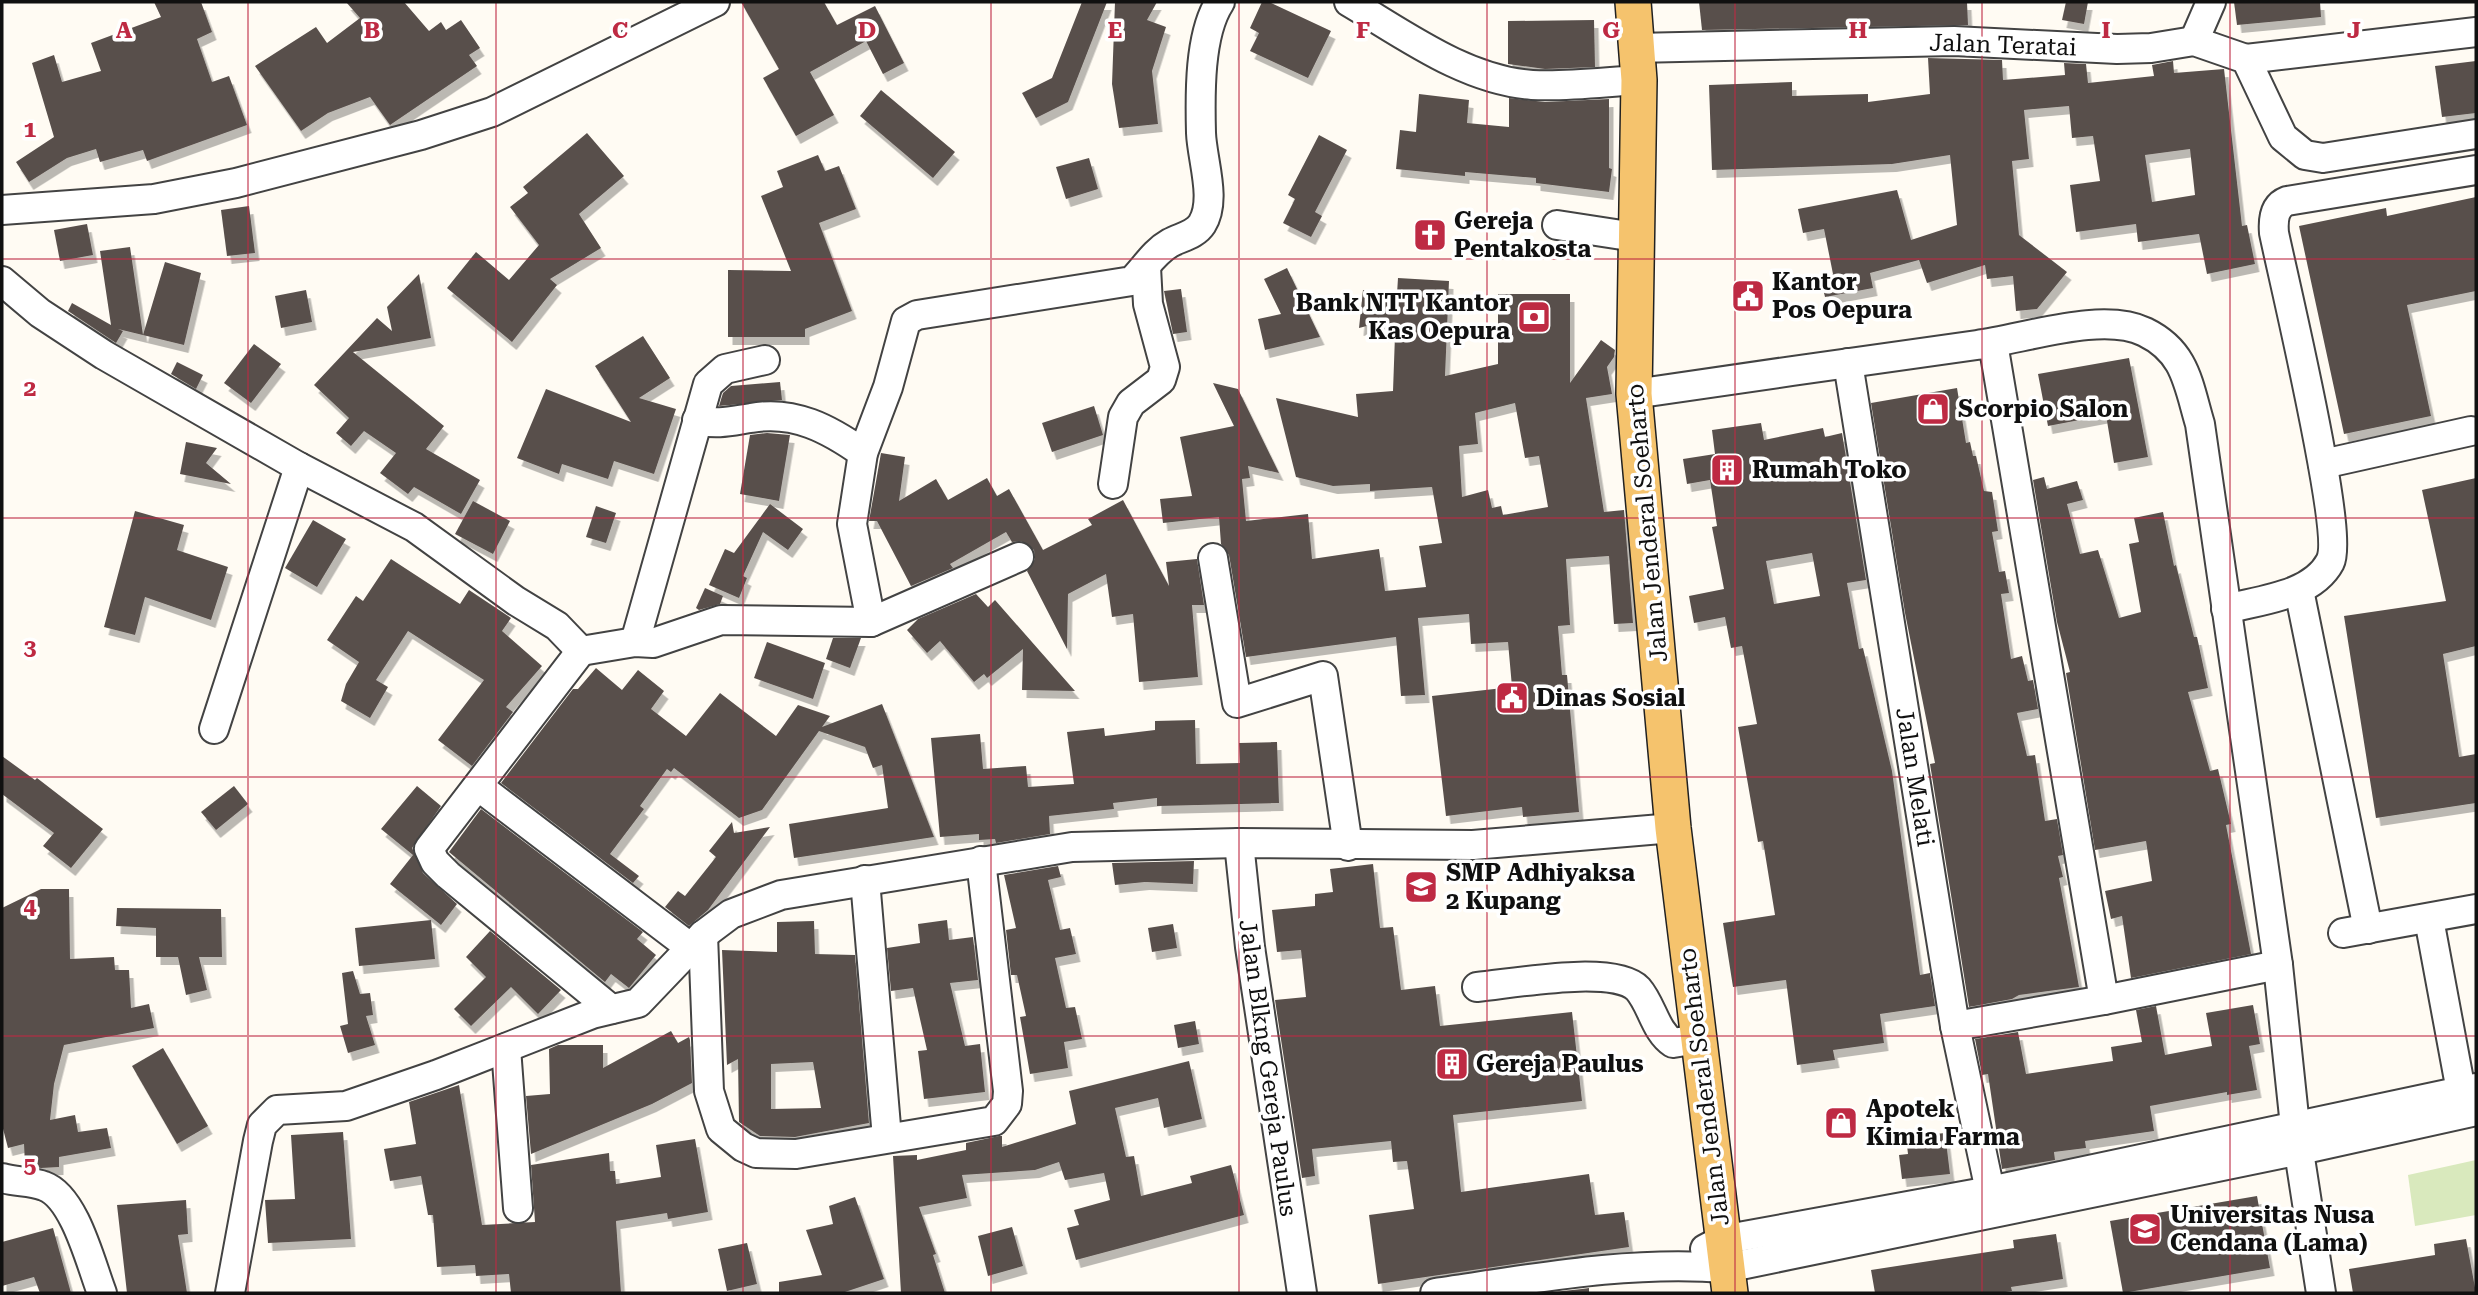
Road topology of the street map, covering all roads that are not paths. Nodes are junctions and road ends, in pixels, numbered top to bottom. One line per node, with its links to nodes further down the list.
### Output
1 (715, 2): 12 (street)
2 (1220, 2): 15 (street)
3 (1349, 2): 9 (street, Jalan Teratai)
4 (1633, 2): 9 (main road, Jalan Jenderal Soeharto)
5 (2211, 2): 7 (street)
6 (2476, 32): 8 (street)
7 (2194, 41): 8 (street, Jalan Teratai); 9 (street, Jalan Teratai)
8 (2246, 59): 10 (street)
9 (1637, 64): 14 (main road, Jalan Jenderal Soeharto)
10 (2476, 134)
11 (2476, 170): 24 (street)
12 (2, 210)
13 (1557, 225): 14 (street)
14 (1635, 237): 20 (main road, Jalan Jenderal Soeharto)
15 (1146, 267): 23 (street); 26 (street)
16 (2, 281): 25 (street)
17 (1993, 343): 19 (street); 30 (street); 46 (street)
18 (765, 360): 21 (street)
19 (1848, 363): 20 (street); 48 (street, Jalan Melati)
20 (1634, 394): 36 (main road, Jalan Jenderal Soeharto)
21 (696, 420): 23 (street); 32 (street)
22 (2471, 431): 24 (street)
23 (863, 453): 31 (street)
24 (2323, 464): 29 (street)
25 (299, 467): 33 (street); 34 (street)
26 (1112, 484)
27 (1019, 557): 31 (street)
28 (1213, 558): 38 (street)
29 (2299, 590): 30 (street); 42 (street)
30 (2227, 609): 44 (street)
31 (872, 622): 32 (street)
32 (635, 642): 33 (street)
33 (580, 651): 35 (street)
34 (214, 729)
35 (478, 786): 43 (street); 47 (street)
36 (1673, 828): 38 (street); 49 (main road, Jalan Jenderal Soeharto)
37 (1239, 843): 38 (street); 39 (street); 60 (street, Jalan Blkng Gereja Paulus)
38 (1348, 846)
39 (981, 860): 40 (street); 52 (street)
40 (865, 880): 43 (street); 52 (street)
41 (2476, 909): 42 (street)
42 (2429, 919): 51 (street)
43 (697, 942): 47 (street); 52 (street)
44 (2278, 965): 46 (street); 53 (street)
45 (1477, 987): 49 (street)
46 (2104, 1000): 48 (street)
47 (611, 1009): 50 (street)
48 (1955, 1026): 55 (street, Jalan Melati)
49 (1698, 1039): 57 (main road, Jalan Jenderal Soeharto)
50 (506, 1048): 56 (street); 59 (street)
51 (2471, 1097): 53 (street)
52 (887, 1138)
53 (2297, 1138): 55 (street); 57 (street); 62 (street)
54 (2, 1178): 58 (street)
55 (1990, 1191): 57 (street)
56 (518, 1208)
57 (1726, 1267): 61 (street)
58 (102, 1293)
59 (230, 1293)
60 (1301, 1293)
61 (1436, 1293)
62 (2321, 1293)

